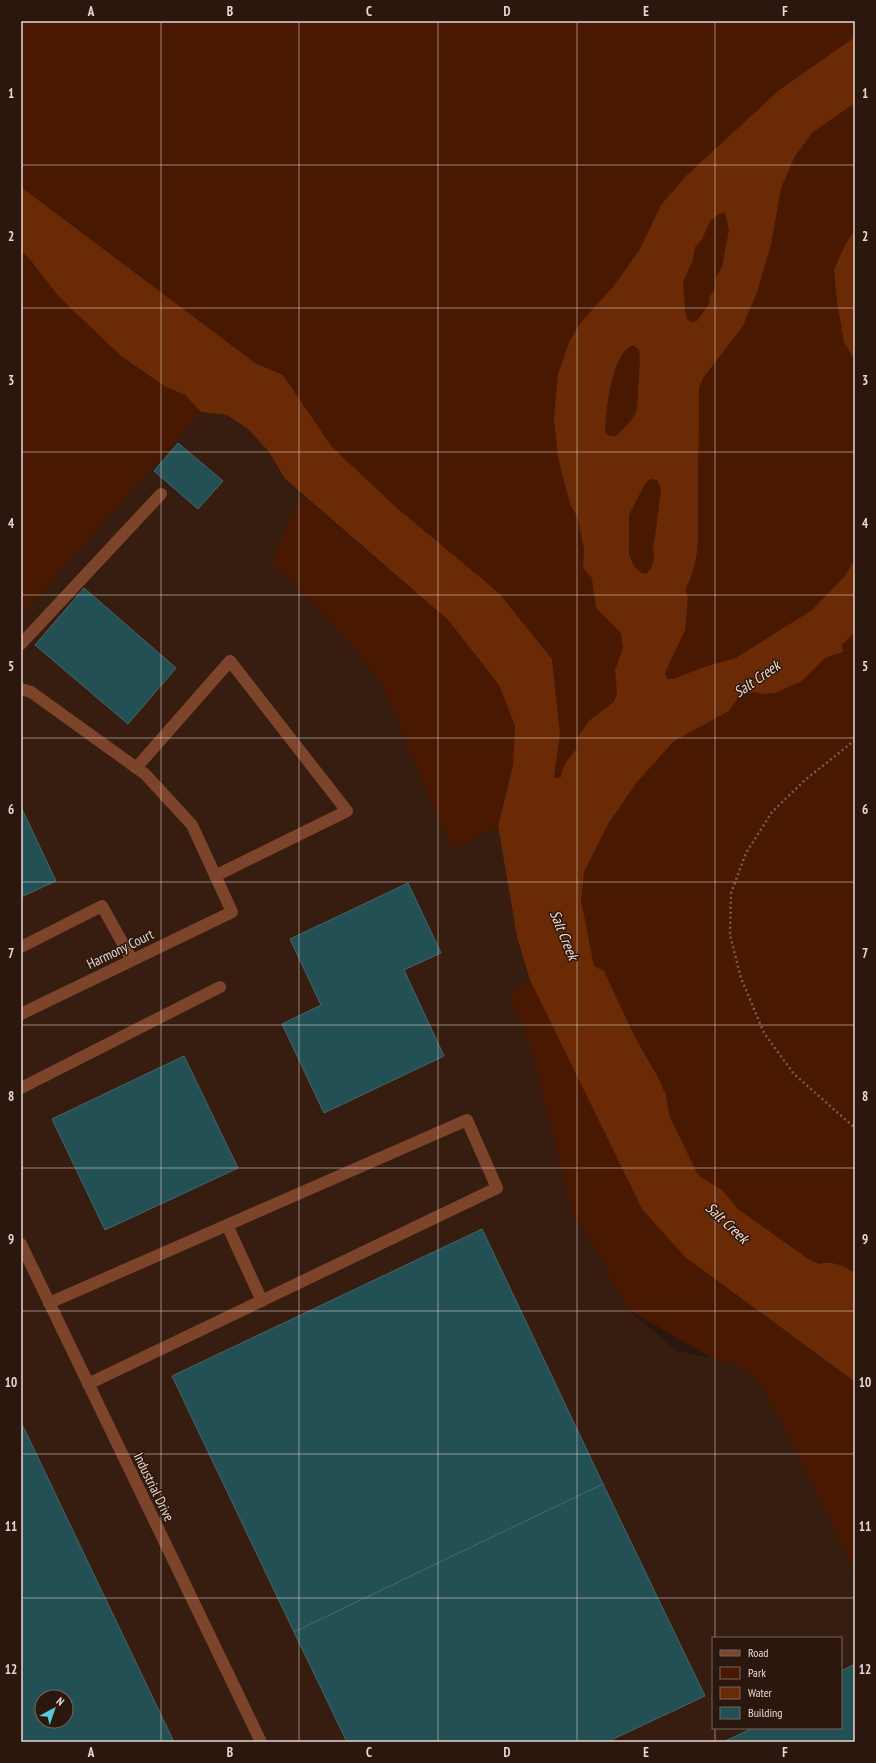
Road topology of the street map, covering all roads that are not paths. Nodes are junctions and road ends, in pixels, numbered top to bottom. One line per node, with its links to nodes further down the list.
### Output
1 (161, 494): 2 (street)
2 (21, 644)
3 (21, 689): 4 (street)
4 (136, 768): 5 (street); 5 (street)
5 (216, 876): 7 (street, Harmony Court)
6 (21, 948): 7 (street)
7 (132, 960): 9 (street, Harmony Court)
8 (220, 987): 10 (street)
9 (21, 1014)
10 (21, 1088)
11 (227, 1225): 13 (street); 13 (street); 14 (street)
12 (21, 1244): 14 (street, Industrial Drive)
13 (262, 1301): 15 (street)
14 (49, 1303): 15 (street, Industrial Drive)
15 (88, 1384): 16 (street, Industrial Drive)
16 (261, 1742)

